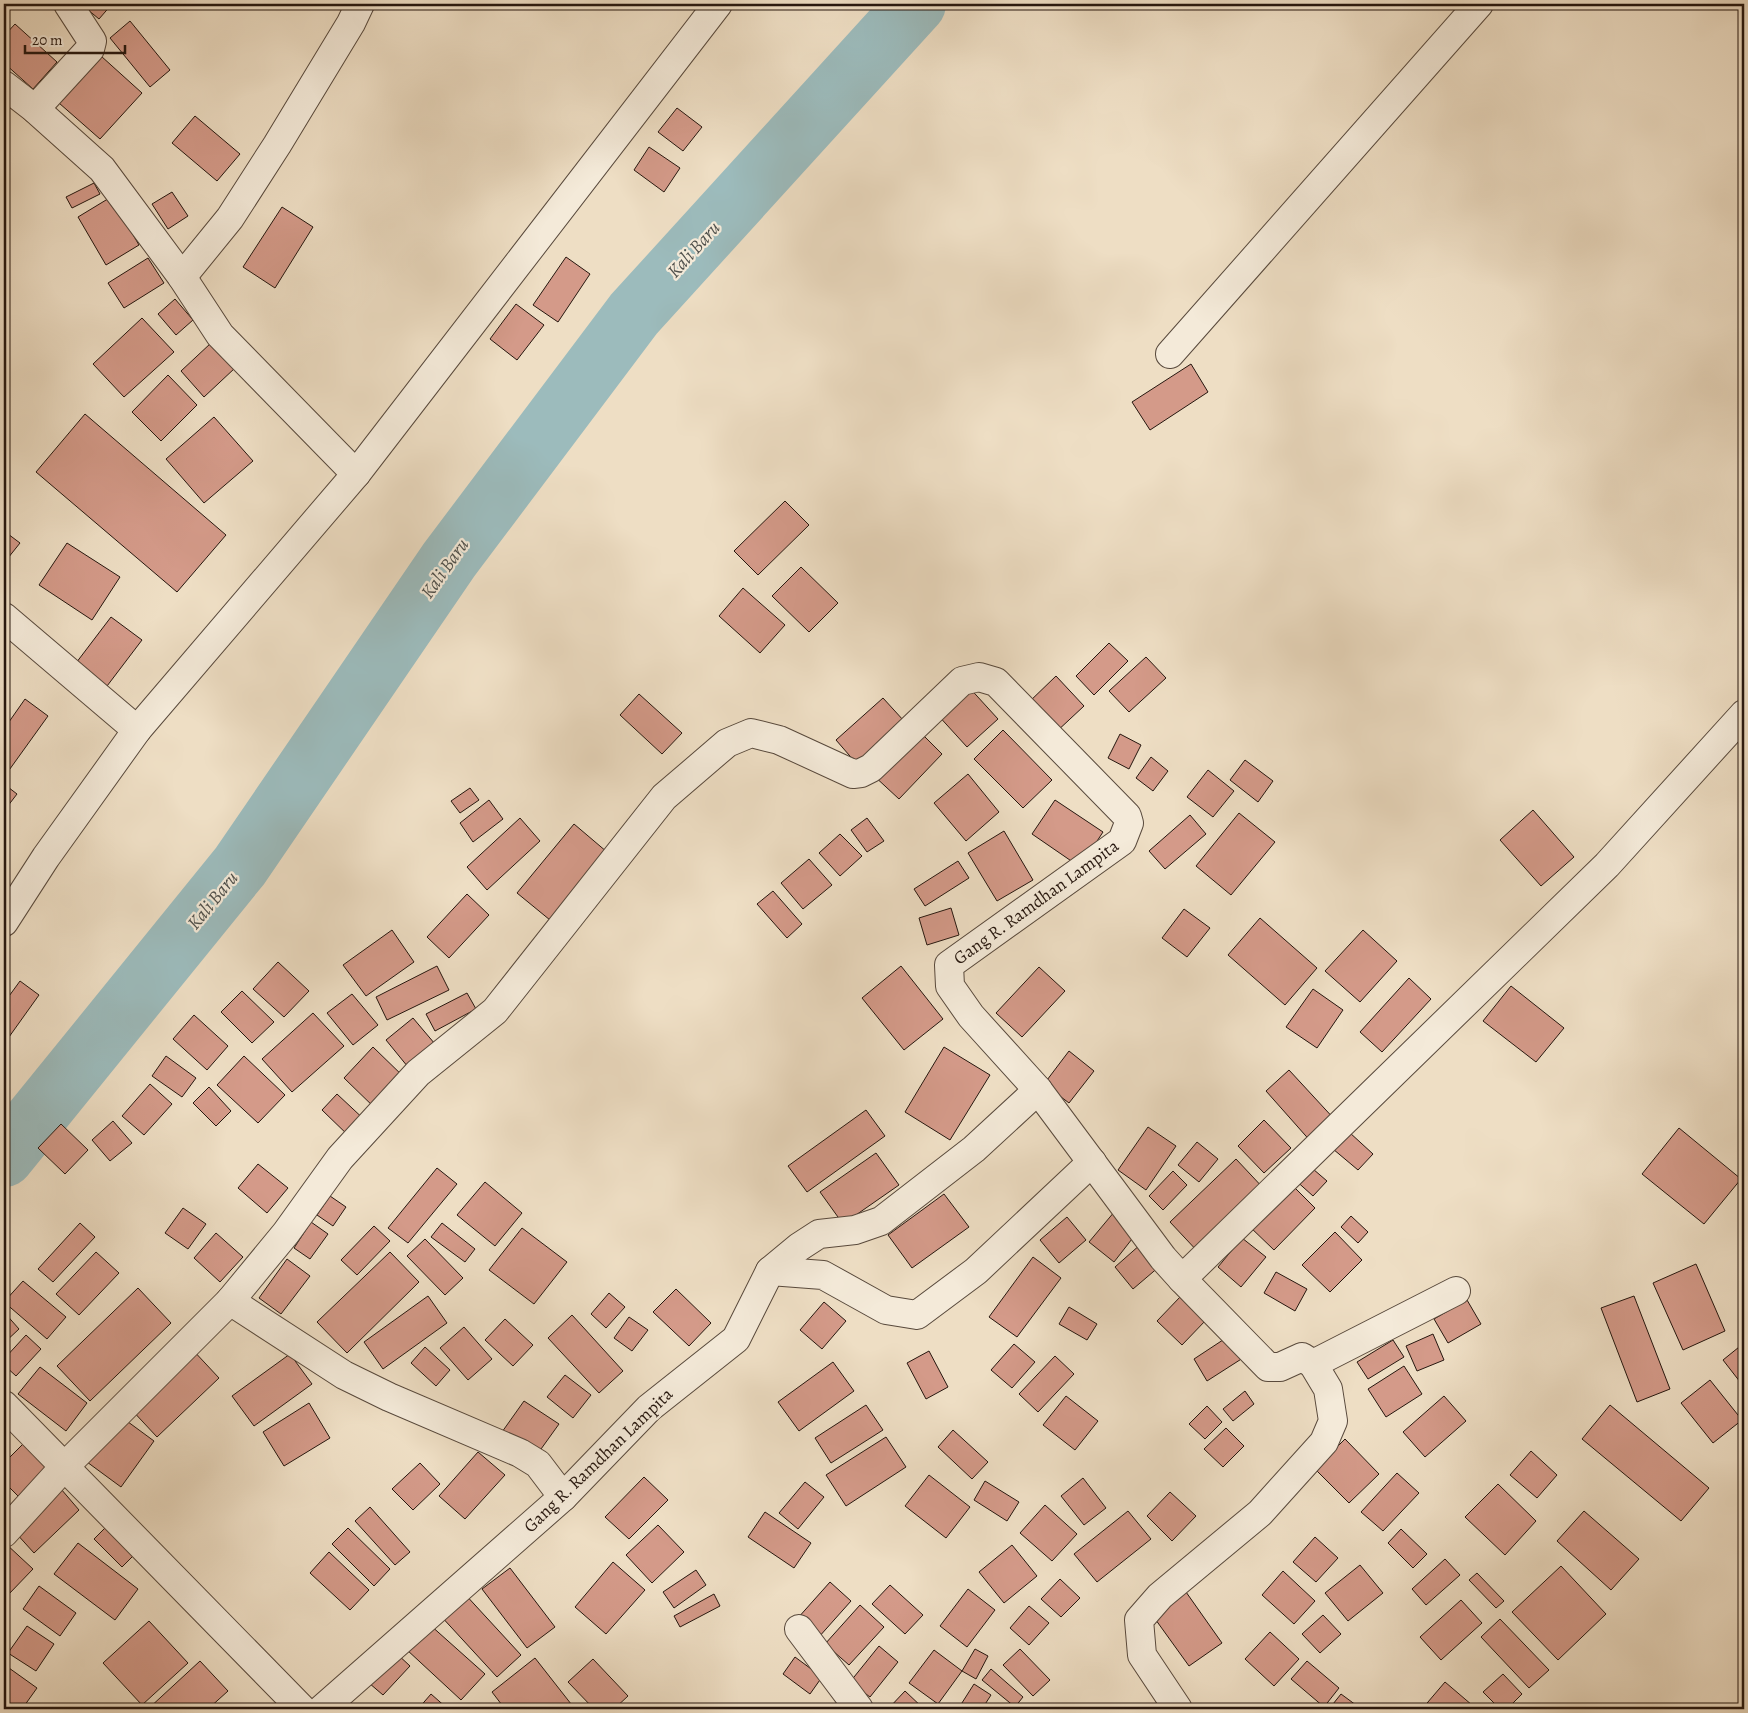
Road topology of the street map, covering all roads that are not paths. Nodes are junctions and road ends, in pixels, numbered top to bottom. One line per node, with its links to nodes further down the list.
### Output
1 (68, 4): 6 (street)
2 (360, 4): 7 (street)
3 (718, 4): 9 (street)
4 (1479, 4): 8 (street)
5 (4, 85): 6 (street)
6 (35, 109): 7 (street)
7 (182, 277): 9 (street)
8 (1170, 354)
9 (356, 474): 12 (street)
10 (4, 617): 12 (street)
11 (1744, 714): 17 (street)
12 (137, 730): 13 (street)
13 (4, 922)
14 (1038, 1090): 15 (street); 16 (street, Gang R. Ramdhan Lampita); 19 (street, Gang R. Ramdhan Lampita)
15 (1092, 1162): 16 (street); 17 (street)
16 (770, 1271): 23 (street, Gang R. Ramdhan Lampita)
17 (1182, 1278): 20 (street)
18 (1456, 1291): 20 (street)
19 (230, 1301): 22 (street); 23 (street)
20 (1313, 1364): 29 (street)
21 (4, 1405): 22 (street)
22 (65, 1466): 24 (street); 26 (street)
23 (563, 1497): 27 (street, Gang R. Ramdhan Lampita)
24 (4, 1533)
25 (799, 1629): 28 (street)
26 (302, 1709)
27 (322, 1709)
28 (859, 1709)
29 (1178, 1709)

